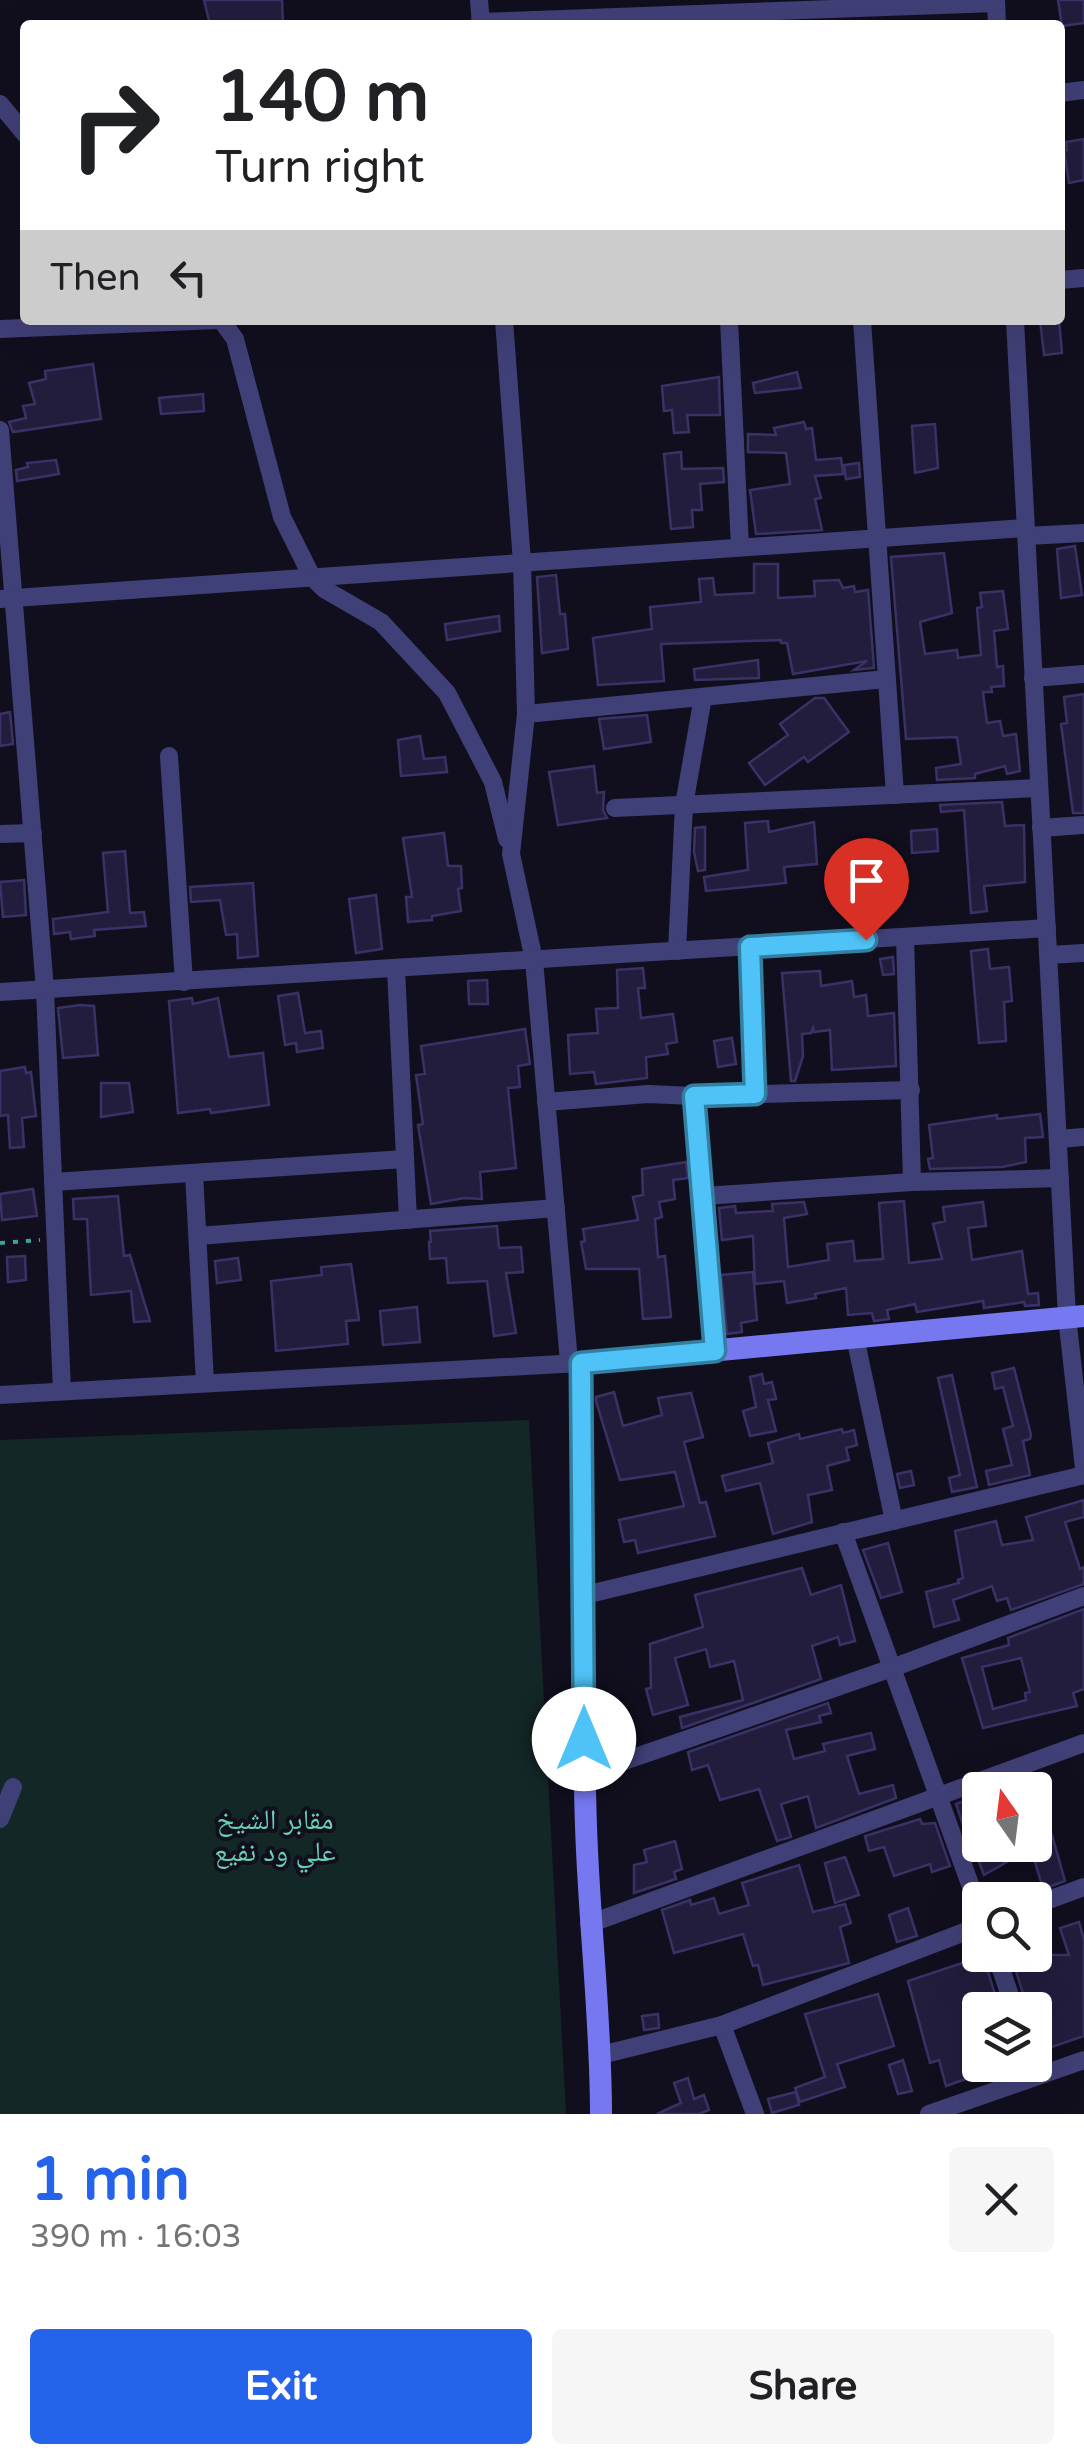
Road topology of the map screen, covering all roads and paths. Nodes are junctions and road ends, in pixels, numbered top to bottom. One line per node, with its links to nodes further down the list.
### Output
1 (996, 1): 2 (street)
2 (860, 16): 3 (street)
3 (670, 20)
4 (0, 104): 5 (street)
5 (20, 128)
6 (110, 325): 12 (street)
7 (223, 325): 19 (street)
8 (504, 325): 18 (street)
9 (729, 325): 17 (street)
10 (862, 325): 16 (street)
11 (1014, 325): 14 (street)
12 (0, 330)
13 (0, 430): 20 (street)
14 (1026, 532): 15 (street); 16 (street); 22 (street)
15 (1084, 532)
16 (876, 538): 17 (street); 23 (street)
17 (740, 547): 18 (street)
18 (522, 562): 19 (street); 25 (street)
19 (312, 576): 20 (street); 35 (street)
20 (8, 598): 33 (street)
21 (1084, 674): 22 (street)
22 (1034, 678): 27 (street)
23 (886, 680): 24 (street); 28 (street)
24 (702, 697): 25 (street); 29 (street)
25 (526, 714): 35 (street)
26 (169, 756): 44 (street)
27 (1039, 788): 28 (street); 32 (street)
28 (895, 795): 29 (street)
29 (684, 805): 30 (street); 39 (street)
30 (615, 808)
31 (1084, 825): 32 (street)
32 (1041, 828): 36 (street)
33 (33, 832): 34 (street); 45 (street)
34 (0, 834)
35 (511, 854): 42 (street)
36 (1047, 928): 37 (street); 41 (street)
37 (904, 937): 38 (street); 47 (street)
38 (750, 947): 39 (street); 48 (street)
39 (677, 952): 42 (street)
40 (1084, 953): 41 (street)
41 (1048, 955): 52 (street)
42 (534, 960): 43 (street); 50 (street)
43 (396, 968): 44 (street); 53 (street)
44 (184, 982): 45 (street)
45 (45, 990): 46 (street); 56 (street)
46 (0, 992)
47 (912, 1090): 48 (street); 57 (street)
48 (755, 1094): 49 (street)
49 (694, 1096): 50 (street); 58 (street)
50 (546, 1102): 59 (street)
51 (1084, 1136): 52 (street)
52 (1058, 1139): 55 (street)
53 (405, 1159): 54 (street); 60 (street)
54 (194, 1173): 56 (street); 61 (street)
55 (1060, 1178): 57 (street); 64 (street)
56 (53, 1182): 62 (street)
57 (912, 1182): 58 (street)
58 (704, 1196): 66 (street)
59 (556, 1208): 60 (street); 67 (street)
60 (408, 1220): 61 (street)
61 (198, 1236): 68 (street)
62 (55, 1239): 63 (path); 69 (street)
63 (0, 1243)
64 (1076, 1316): 65 (street); 71 (street)
65 (855, 1337): 66 (street); 72 (street)
66 (715, 1351): 67 (street)
67 (575, 1362): 68 (street); 74 (street)
68 (205, 1383): 69 (street)
69 (62, 1391): 70 (street)
70 (0, 1394)
71 (1084, 1472): 72 (street)
72 (894, 1520): 73 (street)
73 (843, 1532): 74 (street); 76 (street)
74 (584, 1595): 78 (street)
75 (1084, 1596): 76 (street)
76 (892, 1668): 78 (street); 80 (street)
77 (1084, 1743): 80 (street)
78 (584, 1775): 85 (street)
79 (13, 1787): 81 (street)
80 (938, 1796): 82 (street); 85 (street)
81 (0, 1819)
82 (969, 1882)
83 (1084, 1888): 84 (street)
84 (1052, 1900)
85 (589, 1924): 88 (street)
86 (962, 1933): 87 (street)
87 (722, 2025): 88 (street); 93 (street)
88 (601, 2056): 92 (street)
89 (1084, 2060): 90 (street)
90 (1052, 2067)
91 (1008, 2082): 94 (street)
92 (601, 2114)
93 (755, 2114)
94 (930, 2114)

